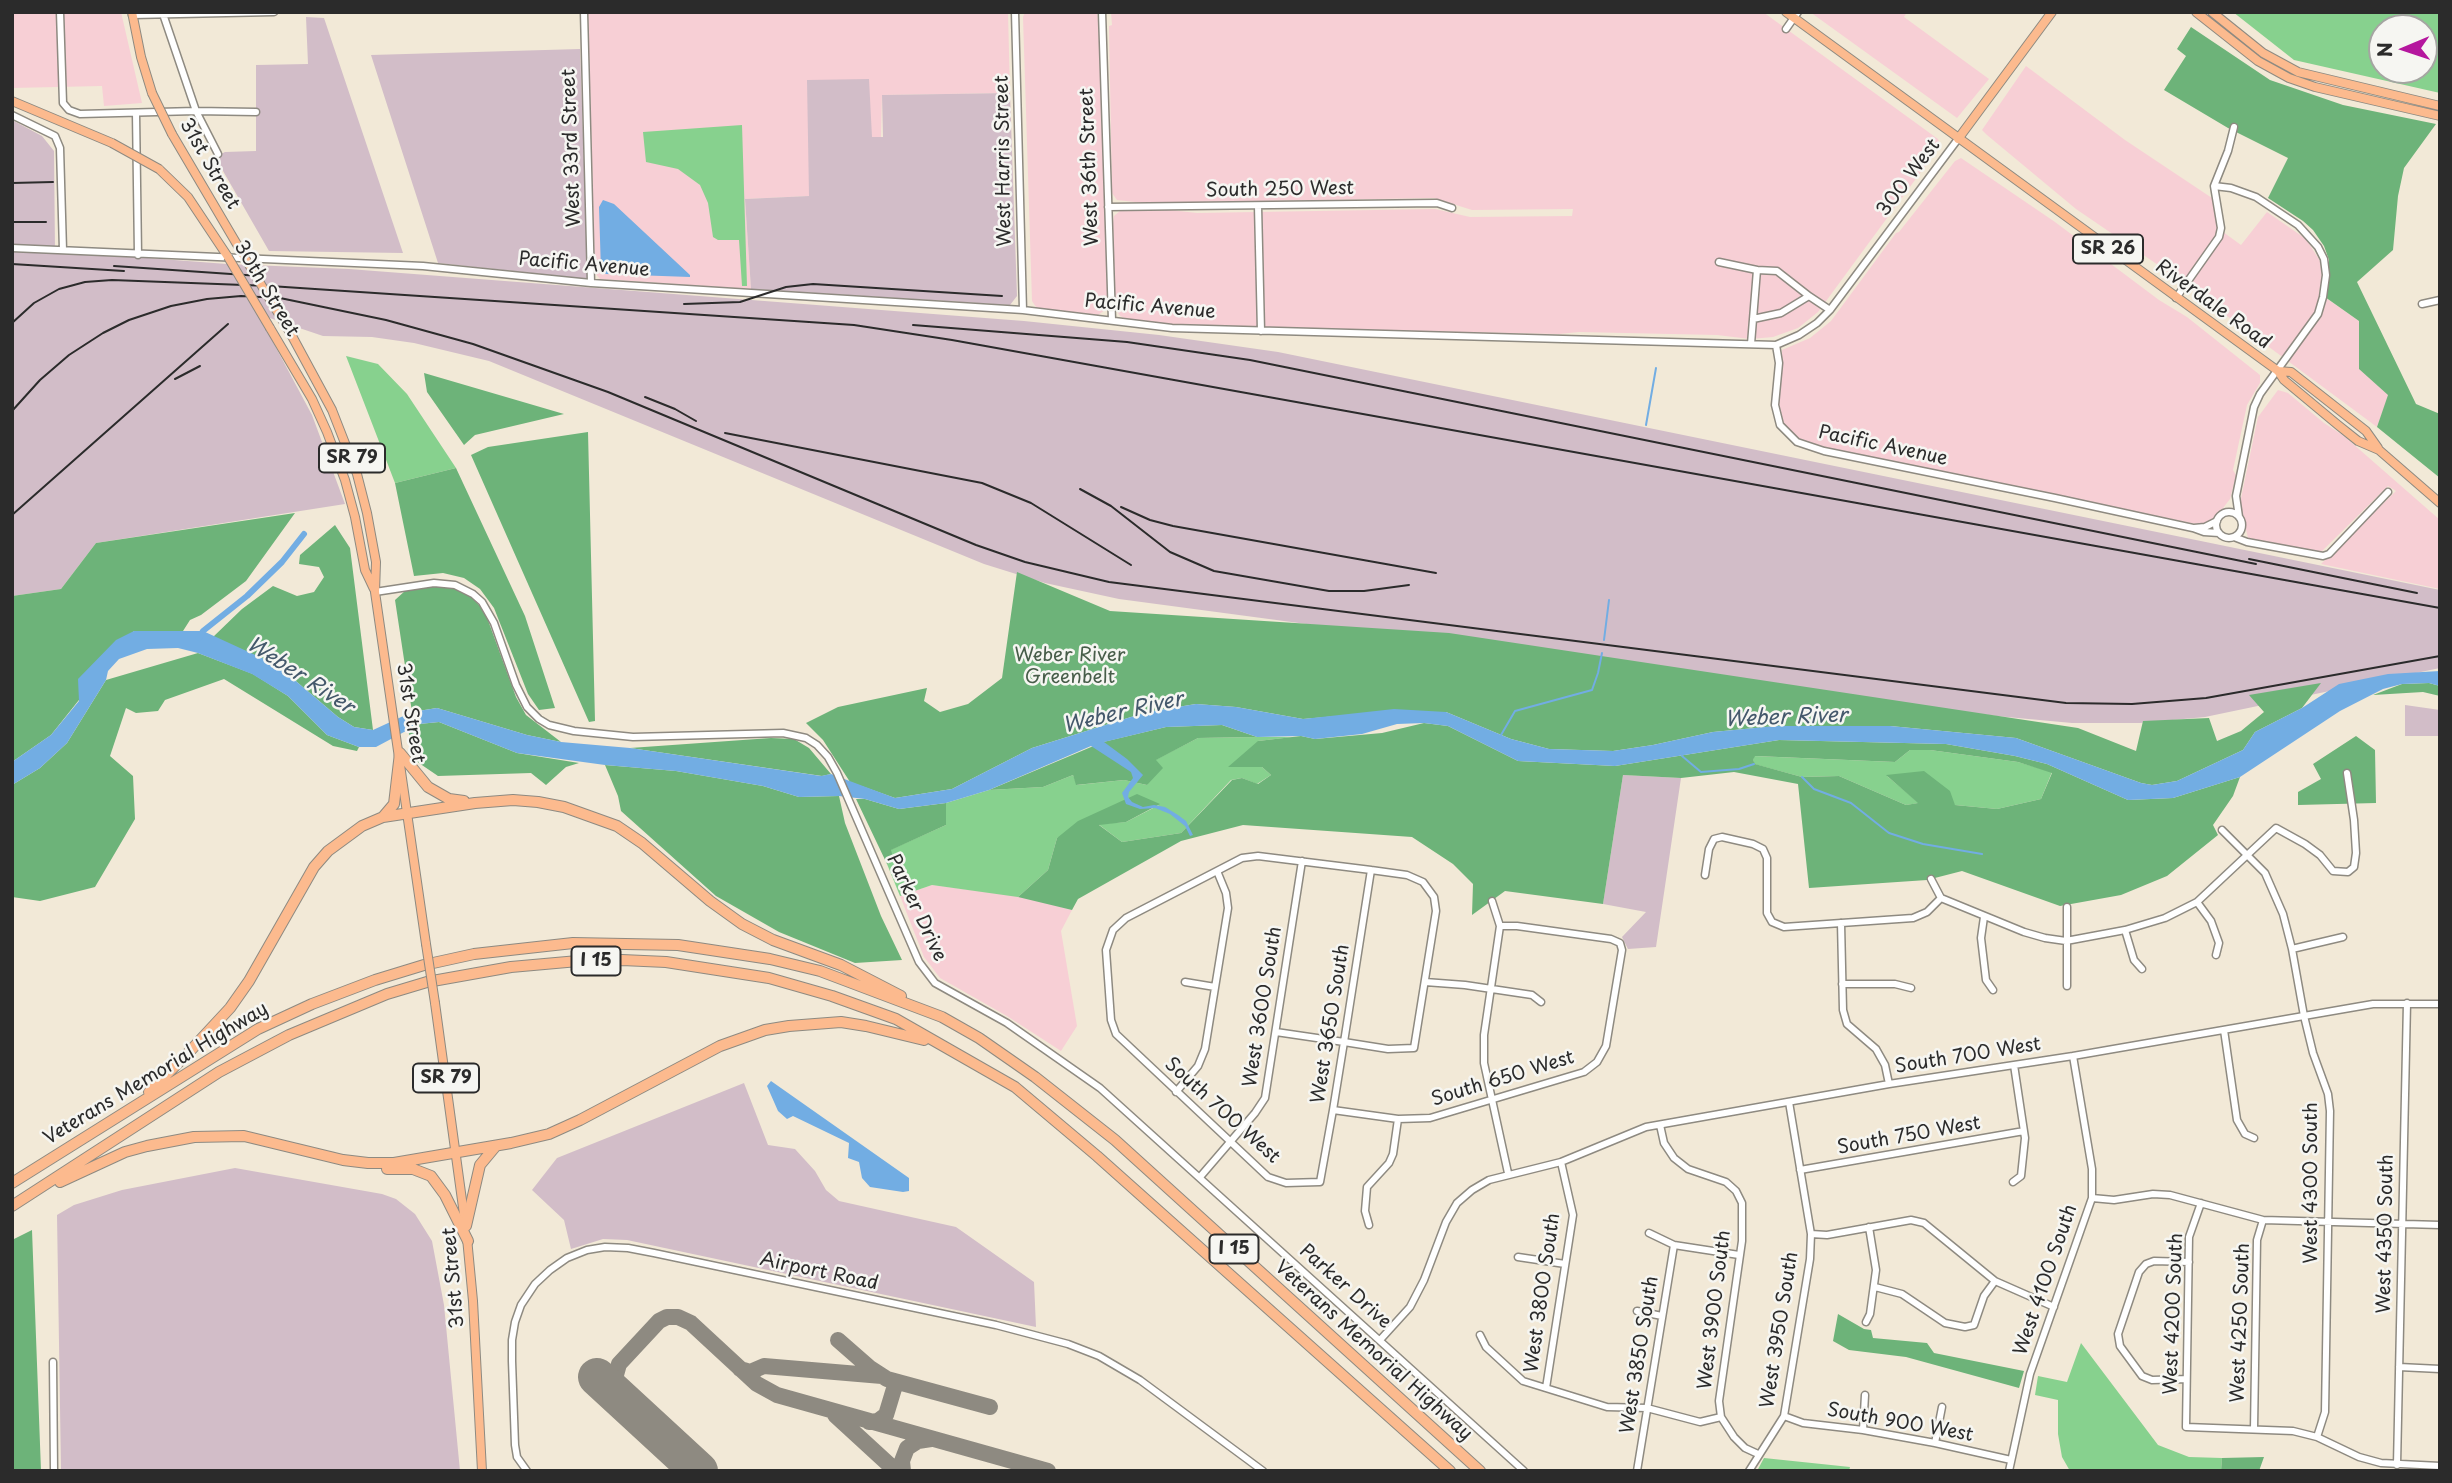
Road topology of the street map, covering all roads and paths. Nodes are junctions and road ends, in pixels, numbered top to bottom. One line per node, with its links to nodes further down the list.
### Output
1 (60, 12): 17 (street)
2 (274, 12): 10 (street)
3 (583, 12): 32 (street, West 33rd Street)
4 (1016, 12): 37 (street, West Harris Street)
5 (1102, 12): 24 (street, West 36th Street)
6 (2052, 12): 21 (main road, 300 West)
7 (2196, 12): 19 (main road)
8 (2212, 12): 14 (main road)
9 (132, 14): 10 (street); 56 (main road, 31st Street / SR 79, bridge)
10 (163, 14): 15 (street)
11 (1791, 14): 12 (street); 21 (main road, SR 26)
12 (1786, 29)
13 (12, 101): 56 (main road, 30th Street / SR 79, bridge)
14 (2440, 106)
15 (196, 111): 16 (street); 17 (street); 22 (street)
16 (256, 112)
17 (136, 113): 29 (street)
18 (12, 115): 28 (street)
19 (2440, 117)
20 (2234, 127): 23 (street)
21 (1958, 139): 34 (main road, Riverdale Road / SR 26); 38 (street, 300 West)
22 (218, 154)
23 (2214, 186): 34 (street); 44 (street)
24 (1108, 206): 25 (street, South 250 West); 40 (street, West 36th Street)
25 (1258, 206): 26 (street, South 250 West); 41 (street)
26 (1452, 208)
27 (12, 248): 28 (street, Pacific Avenue)
28 (63, 250): 29 (street, Pacific Avenue)
29 (138, 255): 32 (street, Pacific Avenue)
30 (1718, 262): 31 (street)
31 (1757, 270): 33 (street); 39 (street)
32 (591, 283): 37 (street, Pacific Avenue)
33 (1809, 296): 38 (street); 39 (street)
34 (2176, 298): 44 (main road, Riverdale Road / SR 26)
35 (2440, 300): 36 (street)
36 (2422, 304)
37 (1023, 310): 40 (street, Pacific Avenue)
38 (1830, 310): 43 (street, 300 West)
39 (1753, 319): 42 (street)
40 (1112, 320): 41 (street, Pacific Avenue)
41 (1261, 331): 42 (street, Pacific Avenue)
42 (1751, 344): 43 (street, Pacific Avenue)
43 (1776, 345): 52 (street, Pacific Avenue)
44 (2278, 371): 45 (main road, SR 26); 45 (main road, SR 26); 47 (street)
45 (2379, 450): 48 (main road, SR 26)
46 (2388, 492): 55 (street)
47 (2236, 496): 49 (street); 51 (street)
48 (2440, 503)
49 (2224, 513): 50 (street); 51 (street)
50 (2217, 521): 52 (street, Pacific Avenue); 53 (street)
51 (2240, 521): 54 (street); 55 (street)
52 (2193, 528): 53 (street, Pacific Avenue)
53 (2219, 533): 54 (street)
54 (2234, 537): 55 (street)
55 (2251, 542)
56 (375, 592): 57 (main road, 31st Street / SR 79); 118 (street, Parker Drive)
57 (400, 753): 59 (highway); 60 (main road, 31st Street / SR 79); 61 (highway)
58 (2347, 772): 63 (street)
59 (475, 803): 60 (highway); 94 (highway)
60 (409, 814): 61 (highway); 113 (main road, 31st Street / SR 79, bridge)
61 (383, 817): 105 (highway)
62 (2222, 830): 63 (street, West 4300 South)
63 (2247, 855): 71 (street); 79 (street, West 4300 South)
64 (1302, 862): 65 (street); 66 (street); 96 (street, West 3600 South)
65 (1371, 870): 83 (street); 97 (street, West 3650 South)
66 (1217, 871): 86 (street); 102 (street, South 700 West)
67 (1705, 875): 74 (street)
68 (1931, 879): 69 (street)
69 (1941, 898): 73 (street); 74 (street)
70 (1492, 901): 75 (street)
71 (2197, 902): 76 (street); 80 (street)
72 (2067, 907): 78 (street)
73 (1984, 916): 78 (street); 89 (street)
74 (1841, 923): 84 (street)
75 (1500, 926): 88 (street); 103 (street, South 650 West)
76 (2125, 930): 78 (street); 81 (street)
77 (2343, 937): 79 (street)
78 (2066, 941): 85 (street)
79 (2292, 949): 93 (street, West 4300 South)
80 (2216, 955)
81 (2142, 969)
82 (1185, 982): 86 (street)
83 (1425, 982): 88 (street); 97 (street)
84 (1843, 984): 87 (street); 101 (street)
85 (2067, 986)
86 (1215, 987): 102 (street)
87 (1911, 988)
88 (1491, 989): 90 (street); 103 (street)
89 (1993, 990)
90 (1541, 1002)
91 (2407, 1003): 92 (street, South 700 West); 93 (street, South 700 West); 128 (street, West 4350 South)
92 (2440, 1004)
93 (2304, 1016): 95 (street, South 700 West); 126 (street, West 4300 South)
94 (942, 1017): 105 (highway, Veterans Memorial Highway / I 15); 171 (highway, Veterans Memorial Highway / I 15)
95 (2224, 1030): 99 (street, South 700 West); 110 (street)
96 (1276, 1032): 97 (street); 111 (street, West 3600 South)
97 (1344, 1042): 106 (street, West 3650 South)
98 (938, 1044): 112 (highway); 124 (highway, Veterans Memorial Highway / I 15); 170 (highway, Veterans Memorial Highway / I 15)
99 (2073, 1056): 100 (street, South 700 West); 122 (street, West 4100 South)
100 (2014, 1065): 101 (street, South 700 West); 109 (street)
101 (1889, 1084): 104 (street, South 700 West)
102 (1176, 1092): 111 (street, South 700 West)
103 (1492, 1100): 107 (street, South 650 West); 117 (street)
104 (1789, 1102): 108 (street, South 700 West); 116 (street, West 3950 South)
105 (136, 1105): 121 (highway, Veterans Memorial Highway / I 15)
106 (1333, 1110): 107 (street, South 650 West); 119 (street, West 3650 South)
107 (1398, 1119): 127 (street)
108 (1660, 1125): 115 (street, South 700 West); 136 (street, West 3900 South)
109 (2024, 1131): 116 (street, South 750 West); 120 (street)
110 (2254, 1138)
111 (1230, 1142): 118 (street, West 3600 South); 119 (street, South 700 West)
112 (496, 1146): 113 (highway); 130 (highway)
113 (457, 1153): 114 (highway); 130 (main road, 31st Street / SR 79)
114 (343, 1160): 124 (highway); 134 (highway)
115 (1561, 1162): 117 (street, South 700 West); 139 (street, West 3800 South)
116 (1800, 1170): 133 (street, West 3950 South)
117 (1508, 1173): 147 (street, South 700 West)
118 (1200, 1177): 147 (street, Parker Drive)
119 (1320, 1182)
120 (2013, 1182)
121 (12, 1183)
122 (2092, 1198): 123 (street); 142 (street, West 4100 South)
123 (2201, 1203): 125 (street); 138 (street, West 4200 South)
124 (16, 1204)
125 (2263, 1220): 126 (street); 158 (street, West 4250 South)
126 (2329, 1223): 128 (street); 160 (street, West 4300 South)
127 (1369, 1225)
128 (2402, 1225): 129 (street); 149 (street, West 4350 South)
129 (2440, 1225)
130 (466, 1226): 134 (main road, 31st Street / SR 79)
131 (1869, 1227): 133 (street); 140 (street); 141 (street)
132 (1649, 1233): 135 (street)
133 (1811, 1234): 156 (street, West 3950 South)
134 (468, 1241): 167 (main road, 31st Street / SR 79)
135 (1674, 1245): 136 (street); 144 (street, West 3850 South)
136 (1739, 1255): 157 (street, West 3900 South)
137 (1518, 1257): 139 (street)
138 (2189, 1262): 151 (street, West 4200 South); 151 (street)
139 (1565, 1264): 152 (street, West 3800 South)
140 (1995, 1281): 141 (street); 142 (street)
141 (1875, 1287): 145 (street)
142 (2054, 1307): 163 (street, West 4100 South)
143 (1637, 1311): 144 (street)
144 (1662, 1316): 154 (street, West 3850 South)
145 (1866, 1322)
146 (1480, 1335): 152 (street)
147 (1380, 1340): 172 (street, Parker Drive)
148 (53, 1362): 166 (street)
149 (2399, 1367): 150 (street); 164 (street, West 4350 South)
150 (2440, 1369)
151 (2186, 1379): 158 (street, West 4200 South)
152 (1546, 1388): 154 (street)
153 (1865, 1395): 159 (street)
154 (1647, 1408): 157 (street); 173 (street, West 3850 South)
155 (1942, 1408): 161 (street)
156 (1784, 1416): 159 (street, South 900 West); 162 (street, West 3950 South)
157 (1721, 1417): 162 (street)
158 (2254, 1429): 160 (street)
159 (1863, 1430): 161 (street, South 900 West)
160 (2317, 1437): 164 (street)
161 (1935, 1443): 163 (street, South 900 West)
162 (1758, 1454): 174 (street, West 3950 South)
163 (2011, 1460): 175 (street, West 4100 South)
164 (2397, 1465): 165 (street)
165 (2440, 1466)
166 (54, 1471)
167 (482, 1471)
168 (527, 1471): 169 (street, Airport Road)
169 (1263, 1471)
170 (1450, 1471)
171 (1480, 1471)
172 (1524, 1471)
173 (1637, 1471)
174 (1749, 1471)
175 (2009, 1471)

